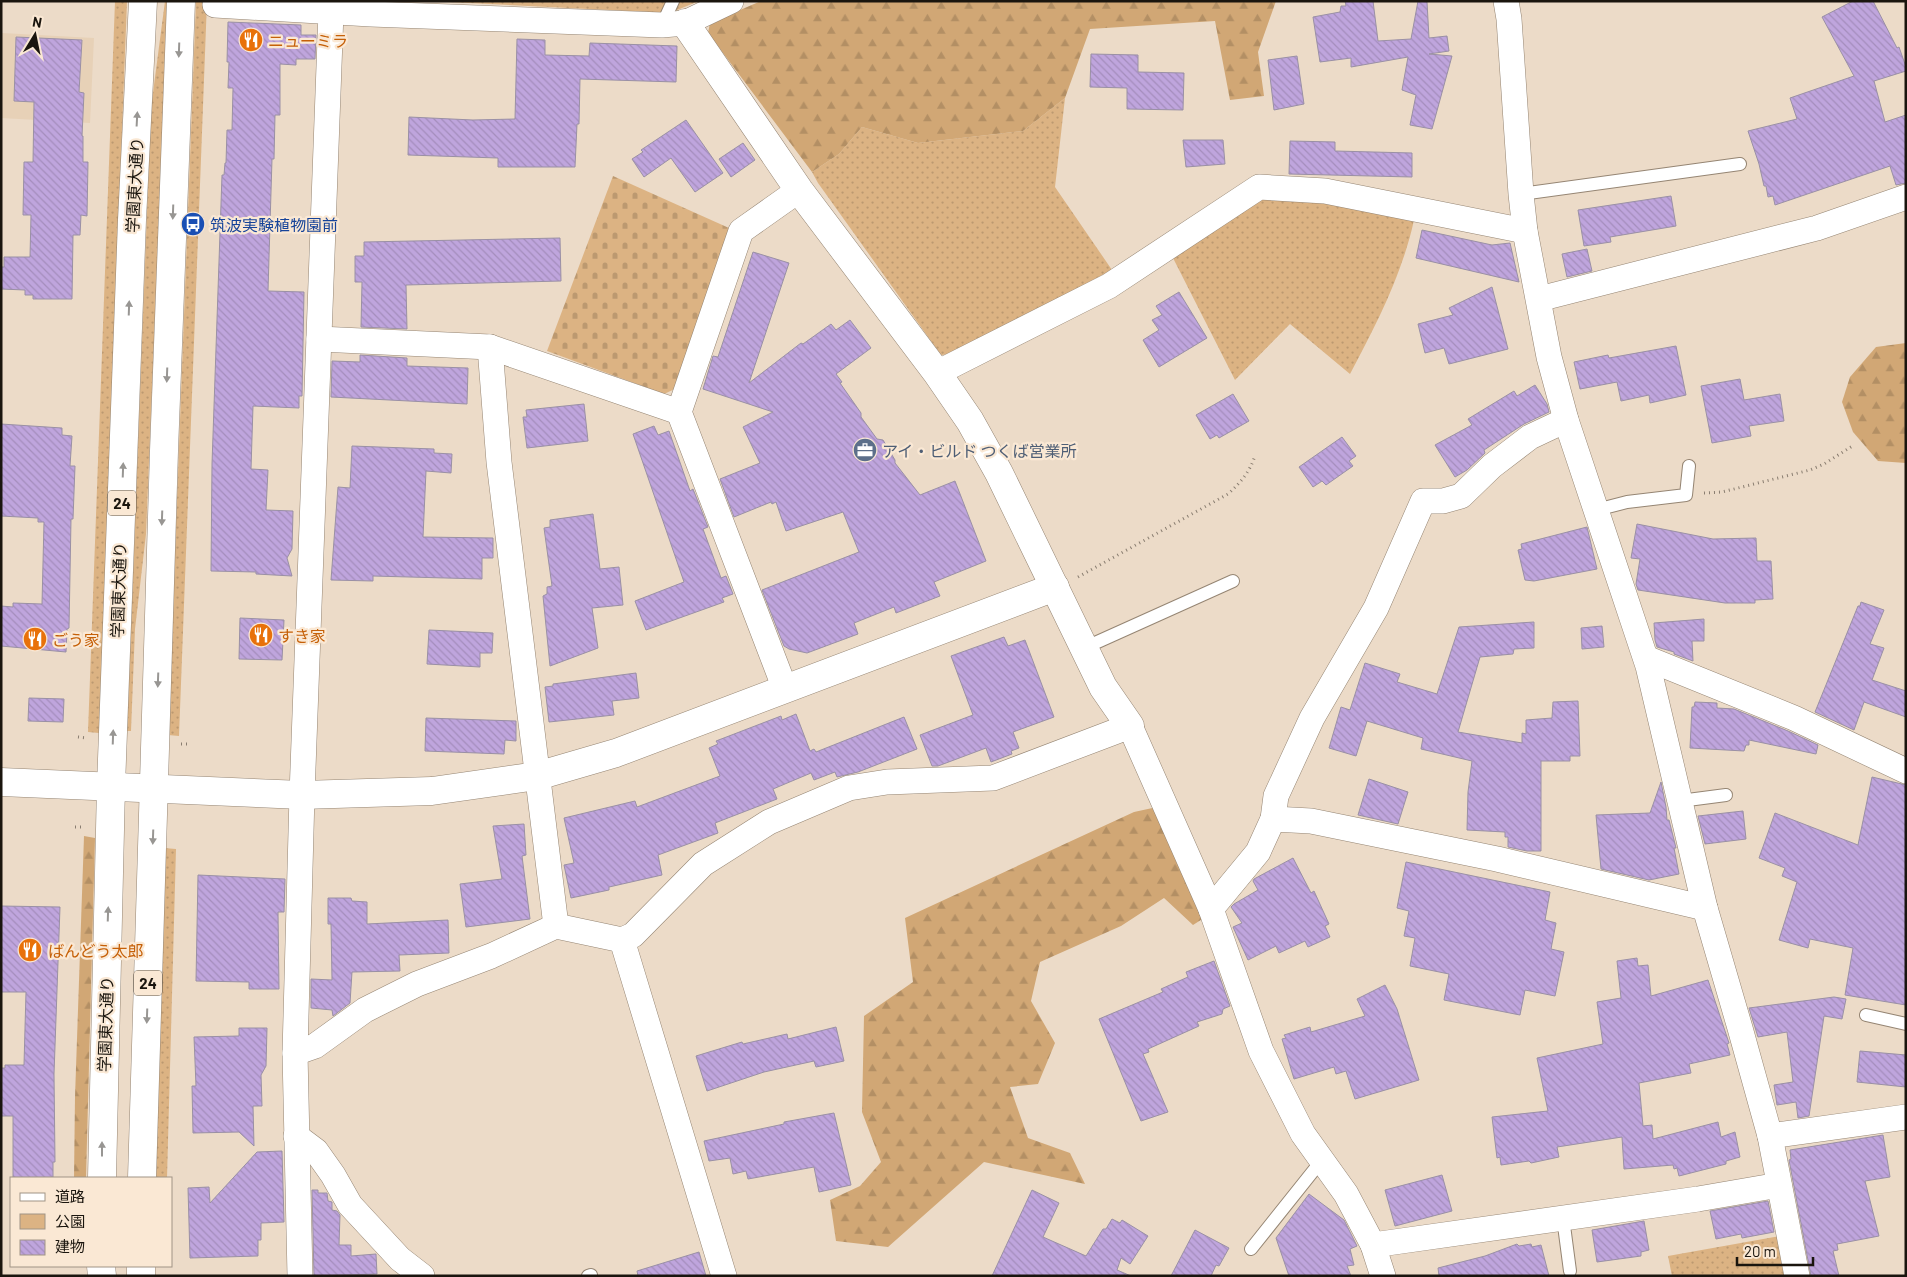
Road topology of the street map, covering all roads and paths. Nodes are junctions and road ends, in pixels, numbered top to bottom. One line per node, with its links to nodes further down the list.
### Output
1 (142, 1): 33 (main road, 学園東大通り / 24, one-way to 1)
2 (181, 1): 34 (main road, 24, one-way to 34)
3 (731, 1): 7 (street)
4 (1506, 1): 10 (street)
5 (215, 5): 6 (street)
6 (331, 12): 7 (street); 14 (street)
7 (671, 13): 9 (main road)
8 (1740, 164): 10 (lane)
9 (800, 190): 16 (main road); 17 (street)
10 (1521, 194): 12 (street)
11 (1906, 197): 13 (street)
12 (1525, 231): 13 (street); 16 (street)
13 (1539, 299): 18 (street)
14 (319, 339): 15 (street); 35 (street)
15 (490, 347): 17 (street); 31 (street)
16 (936, 373): 25 (main road)
17 (679, 412): 28 (street)
18 (1566, 420): 23 (street); 38 (street)
19 (1854, 445): 22 (path)
20 (1255, 456): 25 (path)
21 (1689, 466): 22 (lane)
22 (1686, 495): 23 (lane)
23 (1596, 510): 27 (street)
24 (1233, 582): 26 (lane)
25 (1054, 587): 26 (main road); 28 (main road)
26 (1084, 648): 29 (main road)
27 (1646, 658): 30 (street); 37 (street)
28 (784, 689): 31 (main road)
29 (1130, 726): 40 (street); 42 (street)
30 (1906, 771)
31 (537, 776): 35 (main road); 41 (street)
32 (1, 782): 33 (main road)
33 (111, 786): 34 (main road); 50 (main road, 学園東大通り / 24, one-way to 33)
34 (154, 788): 35 (main road); 51 (main road, 24, one-way to 51)
35 (302, 795): 45 (street)
36 (1726, 795): 37 (lane)
37 (1680, 801): 39 (street)
38 (1273, 819): 39 (street); 40 (street)
39 (1705, 908): 48 (street)
40 (1211, 909): 49 (street)
41 (556, 926): 42 (street); 45 (street)
42 (622, 940): 59 (street)
43 (1866, 1015): 44 (lane)
44 (1906, 1024)
45 (295, 1053): 47 (street)
46 (1906, 1117): 48 (street)
47 (296, 1136): 57 (street); 58 (street)
48 (1770, 1136): 52 (street)
49 (1322, 1160): 54 (street); 55 (lane)
50 (102, 1177)
51 (142, 1177)
52 (1779, 1186): 53 (street); 61 (street)
53 (1563, 1218): 54 (street); 56 (lane)
54 (1373, 1244): 60 (street)
55 (1251, 1249)
56 (1570, 1271)
57 (300, 1276)
58 (422, 1276)
59 (724, 1276)
60 (1383, 1276)
61 (1797, 1276)

